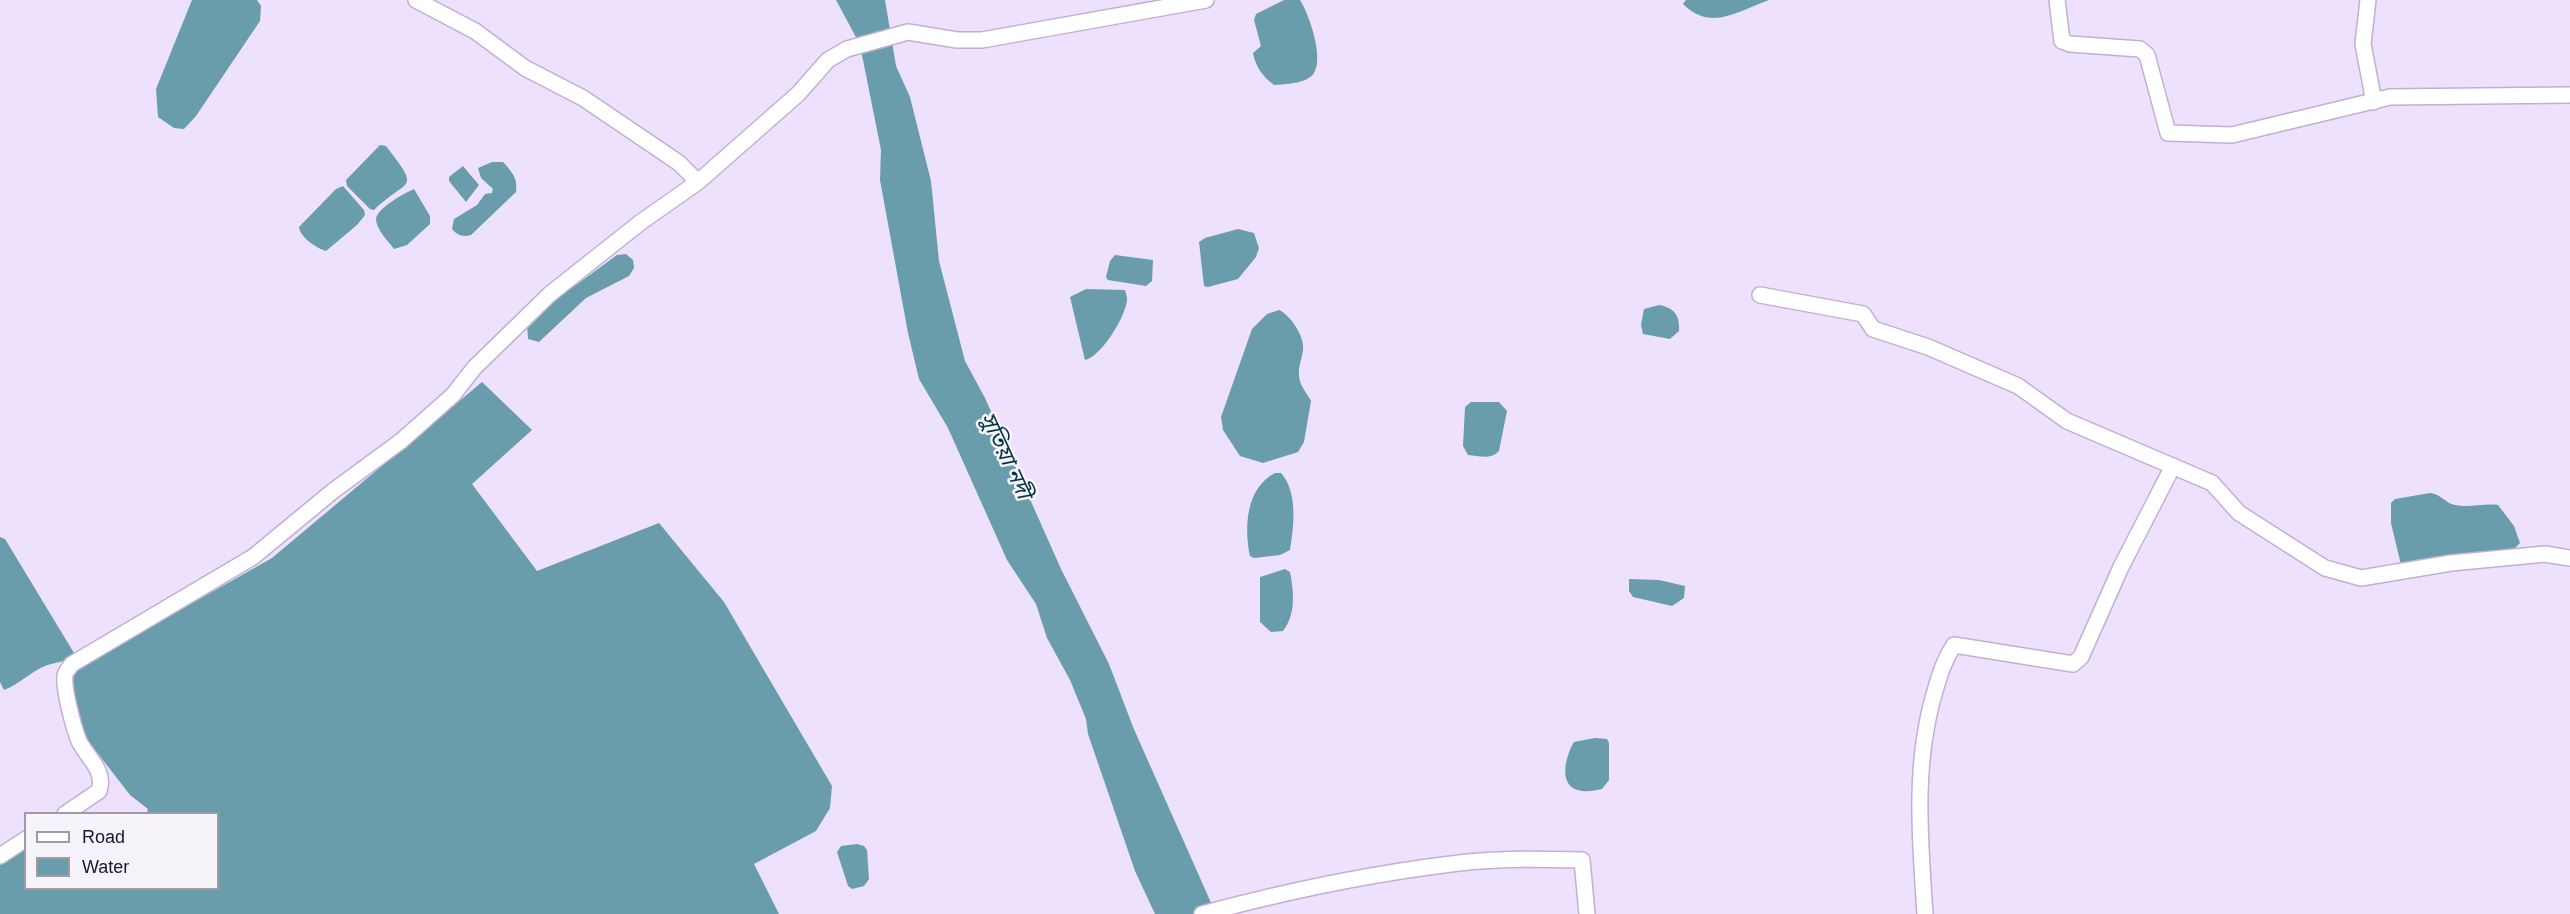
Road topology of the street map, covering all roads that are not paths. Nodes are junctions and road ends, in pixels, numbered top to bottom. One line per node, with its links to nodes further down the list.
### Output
1 (416, 0): 7 (street)
2 (1206, 0): 7 (street)
3 (2057, 0): 6 (street)
4 (2368, 0): 6 (street)
5 (2570, 94): 6 (street)
6 (2374, 102)
7 (698, 182): 11 (street)
8 (1760, 295): 9 (street)
9 (2173, 466): 10 (street); 16 (street)
10 (2570, 558)
11 (67, 812)
12 (24, 840): 13 (street)
13 (0, 856)
14 (1202, 914): 15 (street)
15 (1587, 914)
16 (1925, 914)

